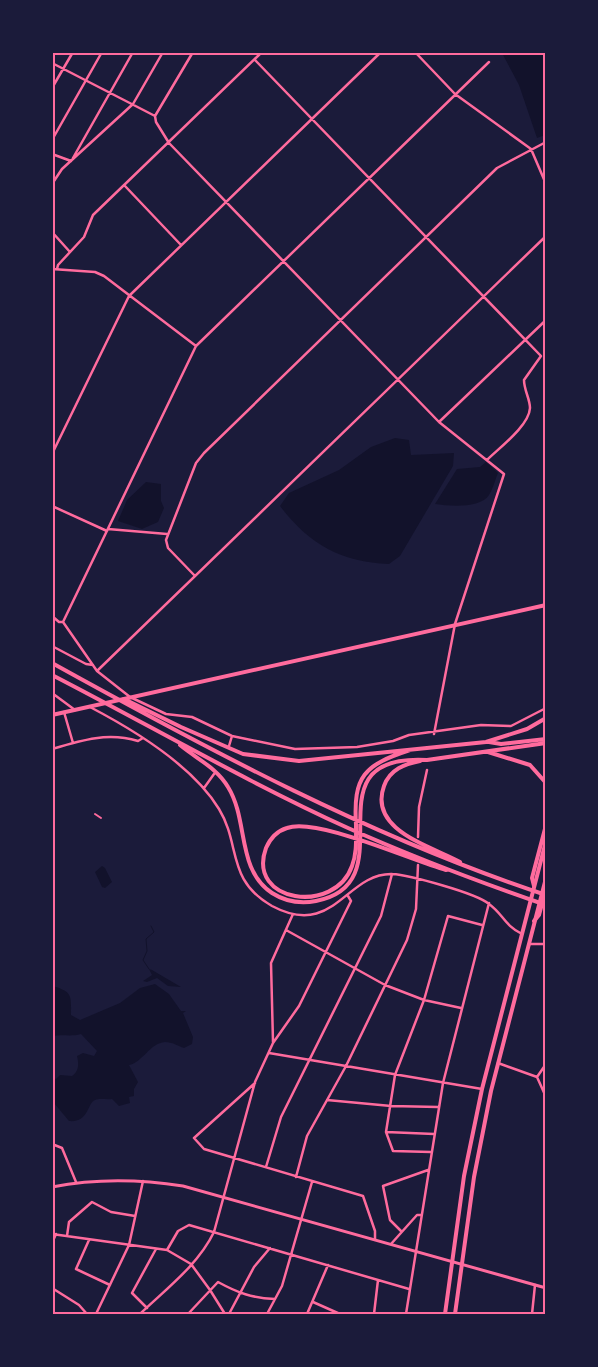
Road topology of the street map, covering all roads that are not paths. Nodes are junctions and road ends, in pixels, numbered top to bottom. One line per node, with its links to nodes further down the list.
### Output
1 (73, 52): 12 (street)
2 (102, 52): 13 (street)
3 (133, 52): 15 (street)
4 (163, 52): 17 (street)
5 (193, 52): 18 (street)
6 (262, 52): 9 (street)
7 (381, 52): 19 (street)
8 (415, 52): 16 (street)
9 (255, 60): 19 (street); 22 (street)
10 (489, 62): 16 (street)
11 (52, 63): 12 (street)
12 (64, 68): 13 (street); 14 (street)
13 (87, 80): 15 (street); 20 (street)
14 (52, 88)
15 (110, 92): 17 (street); 25 (street)
16 (455, 94): 23 (street); 26 (street)
17 (133, 104): 18 (street); 25 (street)
18 (155, 116): 22 (street)
19 (311, 119): 26 (street); 30 (street)
20 (52, 140)
21 (546, 142): 23 (street)
22 (169, 143): 29 (street); 30 (street)
23 (531, 148): 28 (street); 33 (street)
24 (52, 154): 25 (street)
25 (71, 161): 27 (street)
26 (368, 178): 33 (street); 36 (street)
27 (52, 184)
28 (546, 184)
29 (125, 186): 34 (street); 35 (street)
30 (226, 202): 34 (street); 36 (street)
31 (52, 232): 35 (street)
32 (545, 237): 40 (street)
33 (426, 238): 40 (street); 42 (street)
34 (181, 245): 39 (street)
35 (70, 252): 38 (street)
36 (283, 261): 42 (street); 44 (street)
37 (52, 269): 38 (street)
38 (57, 269): 39 (street)
39 (130, 296): 44 (street); 47 (street)
40 (484, 297): 43 (street); 45 (street)
41 (546, 320): 43 (street)
42 (341, 321): 45 (street); 51 (street)
43 (525, 340): 46 (street); 48 (street)
44 (196, 346): 50 (street)
45 (398, 379): 46 (street); 52 (street)
46 (439, 422): 48 (street)
47 (52, 454)
48 (487, 460): 56 (street)
49 (52, 506): 50 (street)
50 (107, 530): 51 (street); 55 (street)
51 (167, 534): 52 (street)
52 (195, 576): 60 (street)
53 (546, 605): 56 (highway)
54 (52, 616): 55 (street)
55 (63, 622): 59 (street)
56 (456, 624): 64 (highway); 71 (street)
57 (52, 646): 59 (street)
58 (52, 663): 62 (highway)
59 (93, 665): 60 (street)
60 (97, 671): 64 (street)
61 (52, 675): 74 (highway)
62 (81, 679): 80 (highway); 93 (highway)
63 (52, 693): 67 (street)
64 (130, 697): 65 (highway); 72 (street)
65 (89, 707): 67 (highway); 73 (street)
66 (546, 708): 71 (street)
67 (75, 710): 68 (highway)
68 (64, 712): 69 (highway); 77 (street)
69 (52, 715)
70 (546, 718): 76 (highway)
71 (435, 733): 72 (street)
72 (232, 736): 78 (street)
73 (144, 737): 77 (street); 86 (street)
74 (175, 741): 82 (highway); 95 (highway)
75 (546, 741): 76 (highway); 81 (highway)
76 (486, 742): 80 (highway)
77 (73, 743): 79 (street)
78 (228, 746)
79 (52, 749)
80 (410, 750): 95 (highway)
81 (488, 752): 82 (highway); 85 (highway)
82 (427, 760): 93 (highway)
83 (427, 770): 90 (street)
84 (214, 774): 86 (street)
85 (546, 784)
86 (204, 788): 104 (street)
87 (95, 814): 88 (street)
88 (101, 818)
89 (546, 825): 98 (highway)
90 (418, 837)
91 (546, 841): 98 (highway)
92 (418, 865): 97 (street)
93 (472, 869): 100 (highway)
94 (392, 874): 97 (street); 101 (street); 112 (street)
95 (465, 876): 103 (highway)
96 (546, 878): 105 (highway)
97 (417, 879): 102 (street); 113 (street)
98 (534, 886): 108 (highway)
99 (546, 890): 105 (highway)
100 (546, 895)
101 (348, 896): 104 (street); 111 (street)
102 (489, 903): 106 (street); 108 (street)
103 (546, 905)
104 (294, 914): 107 (street)
105 (534, 922): 109 (highway)
106 (482, 925): 114 (street); 115 (street)
107 (286, 930): 111 (street); 116 (street)
108 (522, 934): 126 (highway)
109 (529, 944): 110 (street); 119 (highway)
110 (546, 944)
111 (326, 952): 112 (street); 116 (street)
112 (355, 968): 113 (street); 118 (street)
113 (386, 985): 114 (street); 121 (street)
114 (424, 1000): 115 (street); 122 (street)
115 (461, 1008): 125 (street)
116 (273, 1043): 117 (street)
117 (269, 1053): 118 (street); 124 (street)
118 (308, 1060): 121 (street); 136 (street)
119 (498, 1063): 123 (street); 163 (highway)
120 (546, 1064): 123 (street)
121 (346, 1066): 122 (street); 128 (street)
122 (395, 1075): 125 (street); 129 (street)
123 (536, 1077): 127 (street)
124 (255, 1082): 135 (street); 135 (street)
125 (443, 1083): 126 (street); 130 (street)
126 (482, 1089): 161 (highway)
127 (546, 1097)
128 (327, 1100): 129 (street); 138 (street)
129 (391, 1106): 130 (street); 131 (street)
130 (439, 1107): 132 (street)
131 (386, 1132): 132 (street); 134 (street)
132 (434, 1134): 134 (street)
133 (52, 1144): 140 (street)
134 (431, 1152): 137 (street)
135 (234, 1158): 136 (street); 143 (street)
136 (266, 1168): 138 (street)
137 (428, 1170): 144 (street); 147 (street)
138 (296, 1177): 141 (street)
139 (143, 1181): 140 (main road); 143 (main road); 145 (street)
140 (76, 1182): 142 (main road)
141 (312, 1182): 146 (street); 151 (street)
142 (52, 1187)
143 (223, 1196): 146 (main road); 148 (street)
144 (421, 1215): 147 (street); 159 (street)
145 (135, 1216): 150 (street); 155 (street)
146 (301, 1219): 151 (main road); 160 (street)
147 (401, 1231): 154 (street)
148 (214, 1232): 156 (street); 158 (street); 162 (street)
149 (54, 1234): 150 (street); 153 (street)
150 (67, 1236): 152 (street)
151 (375, 1239): 154 (main road)
152 (89, 1240): 155 (street); 166 (street)
153 (52, 1243)
154 (391, 1244): 159 (main road)
155 (129, 1245): 157 (street); 166 (street)
156 (270, 1248): 160 (street); 172 (street)
157 (156, 1249): 158 (street); 175 (street)
158 (167, 1250): 162 (street)
159 (416, 1251): 161 (main road); 170 (street)
160 (292, 1254): 164 (street); 173 (street)
161 (451, 1262): 163 (main road); 188 (highway)
162 (191, 1264): 171 (street); 175 (street)
163 (461, 1264): 167 (main road); 189 (highway)
164 (328, 1265): 165 (street); 174 (street)
165 (378, 1280): 170 (street); 186 (street)
166 (110, 1285): 178 (street)
167 (535, 1285): 169 (main road); 190 (street)
168 (52, 1288): 177 (street)
169 (546, 1288)
170 (410, 1289): 187 (street)
171 (210, 1290): 172 (street); 180 (street); 181 (street)
172 (240, 1294): 173 (street); 182 (street)
173 (275, 1299): 183 (street)
174 (313, 1302): 176 (street); 184 (street)
175 (147, 1308): 179 (street)
176 (334, 1313): 185 (street)
177 (87, 1314)
178 (96, 1314)
179 (140, 1314)
180 (188, 1314)
181 (224, 1314)
182 (229, 1314)
183 (268, 1314)
184 (307, 1314)
185 (340, 1314)
186 (374, 1314)
187 (406, 1314)
188 (445, 1314)
189 (455, 1314)
190 (532, 1314)

